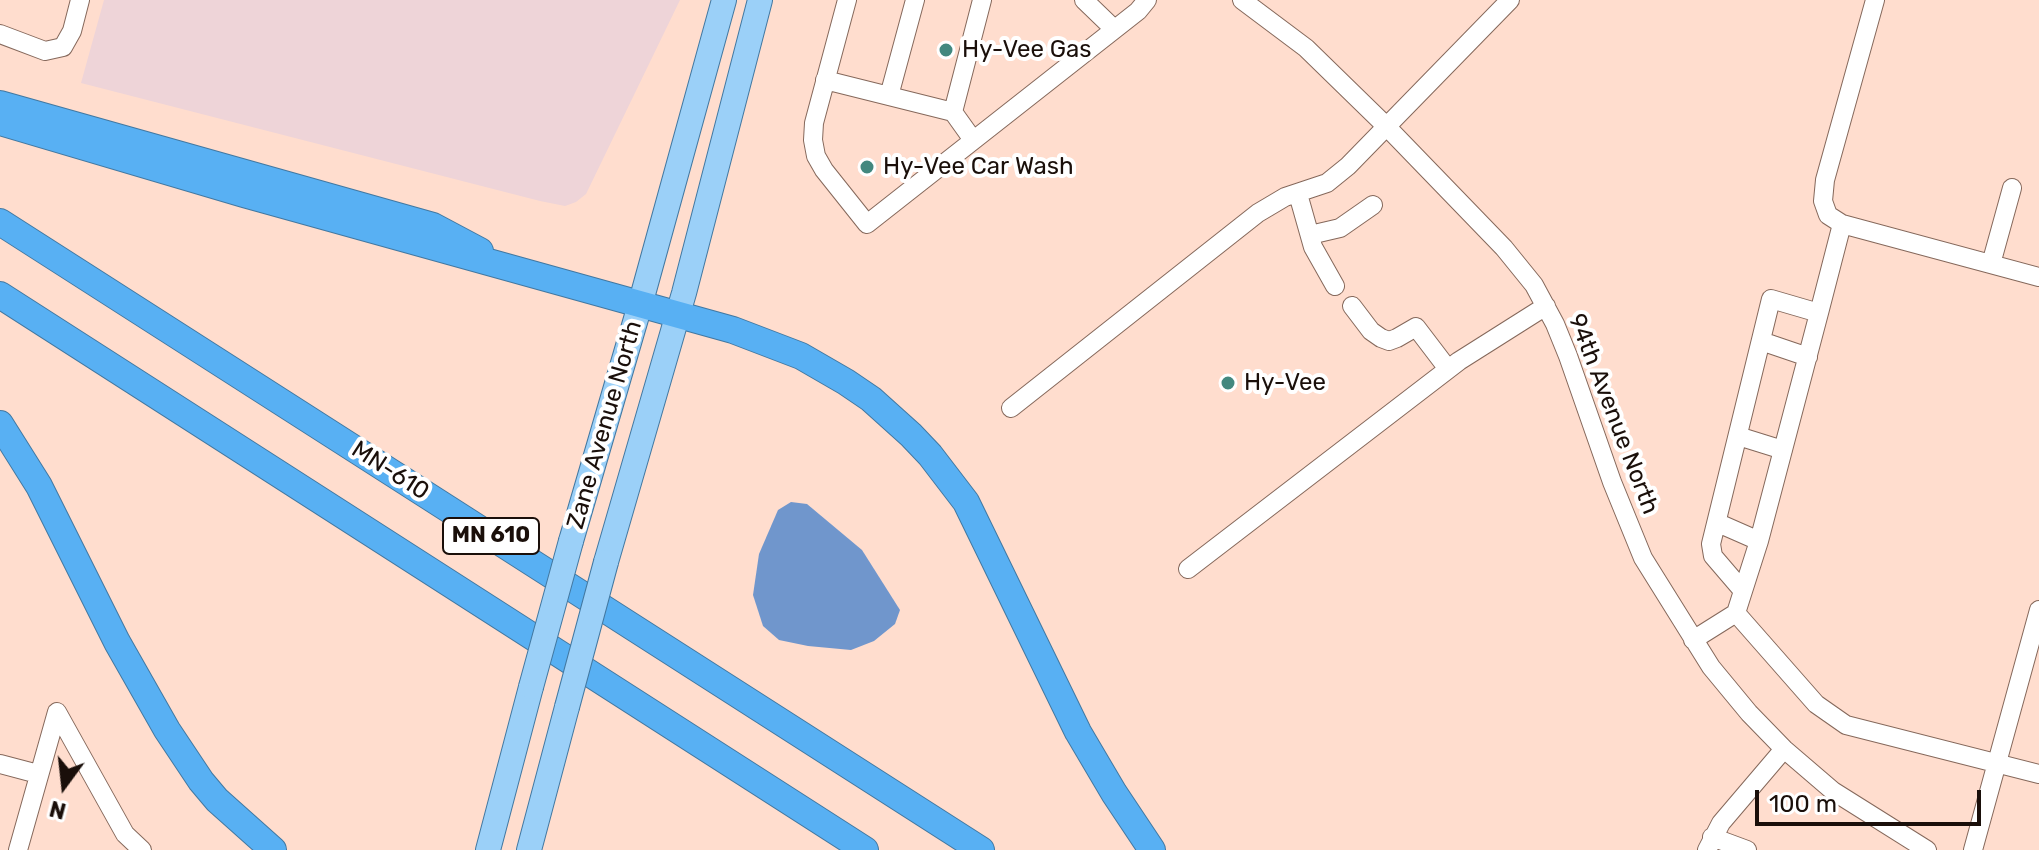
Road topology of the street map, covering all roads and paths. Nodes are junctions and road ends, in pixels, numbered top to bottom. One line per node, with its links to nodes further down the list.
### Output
1 (80, 0): 14 (street)
2 (724, 0): 34 (main road, Zane Avenue North)
3 (748, 0): 22 (main road)
4 (760, 0): 22 (main road, Zane Avenue North)
5 (847, 0): 15 (street)
6 (915, 0): 16 (street)
7 (982, 0): 18 (street)
8 (1084, 0): 13 (street)
9 (1147, 0): 13 (street)
10 (1242, 0): 20 (street, 94th Avenue North)
11 (1510, 0): 20 (street)
12 (1875, 0): 27 (street)
13 (1114, 29): 21 (street)
14 (0, 34)
15 (825, 80): 16 (street); 21 (street)
16 (889, 96): 18 (street)
17 (0, 104): 30 (highway)
18 (953, 112): 21 (street)
19 (0, 122): 30 (highway)
20 (1386, 126): 24 (street); 36 (street, 94th Avenue North)
21 (973, 140)
22 (722, 153): 38 (main road, Zane Avenue North)
23 (2012, 188): 29 (street)
24 (1298, 194): 28 (street); 42 (street)
25 (1373, 205): 28 (street)
26 (0, 222): 65 (highway, MN-610 / MN 610)
27 (1842, 224): 29 (street); 37 (street)
28 (1310, 235): 32 (street)
29 (1991, 264): 31 (street)
30 (498, 265): 34 (highway)
31 (2039, 277)
32 (1335, 286)
33 (0, 295): 64 (highway, MN 610)
34 (640, 305): 38 (highway); 62 (main road, Zane Avenue North, bridge)
35 (1352, 306): 41 (street)
36 (1546, 306): 41 (street); 52 (street, 94th Avenue North)
37 (1819, 313): 39 (street); 40 (street)
38 (678, 315): 63 (main road, Zane Avenue North, bridge); 66 (highway)
39 (1761, 341): 40 (street); 44 (street)
40 (1808, 357): 45 (street)
41 (1448, 369): 48 (street)
42 (1011, 408)
43 (0, 424): 61 (highway)
44 (1738, 436): 45 (street); 46 (street)
45 (1783, 450): 47 (street)
46 (1718, 523): 47 (street); 49 (street)
47 (1759, 541): 49 (street)
48 (1188, 569)
49 (1743, 591): 51 (street)
50 (2039, 610): 54 (street)
51 (1736, 613): 52 (street); 54 (street)
52 (1693, 640): 53 (street, 94th Avenue North)
53 (1784, 749): 58 (street); 68 (street, 94th Avenue North)
54 (1997, 762): 57 (street); 69 (street)
55 (0, 764): 56 (street)
56 (38, 774): 59 (street); 60 (street)
57 (2039, 774)
58 (1709, 844): 67 (street)
59 (18, 850)
60 (142, 850)
61 (273, 850)
62 (488, 850)
63 (529, 850)
64 (865, 850)
65 (981, 850)
66 (1152, 850)
67 (1747, 850)
68 (1927, 850)
69 (1973, 850)

